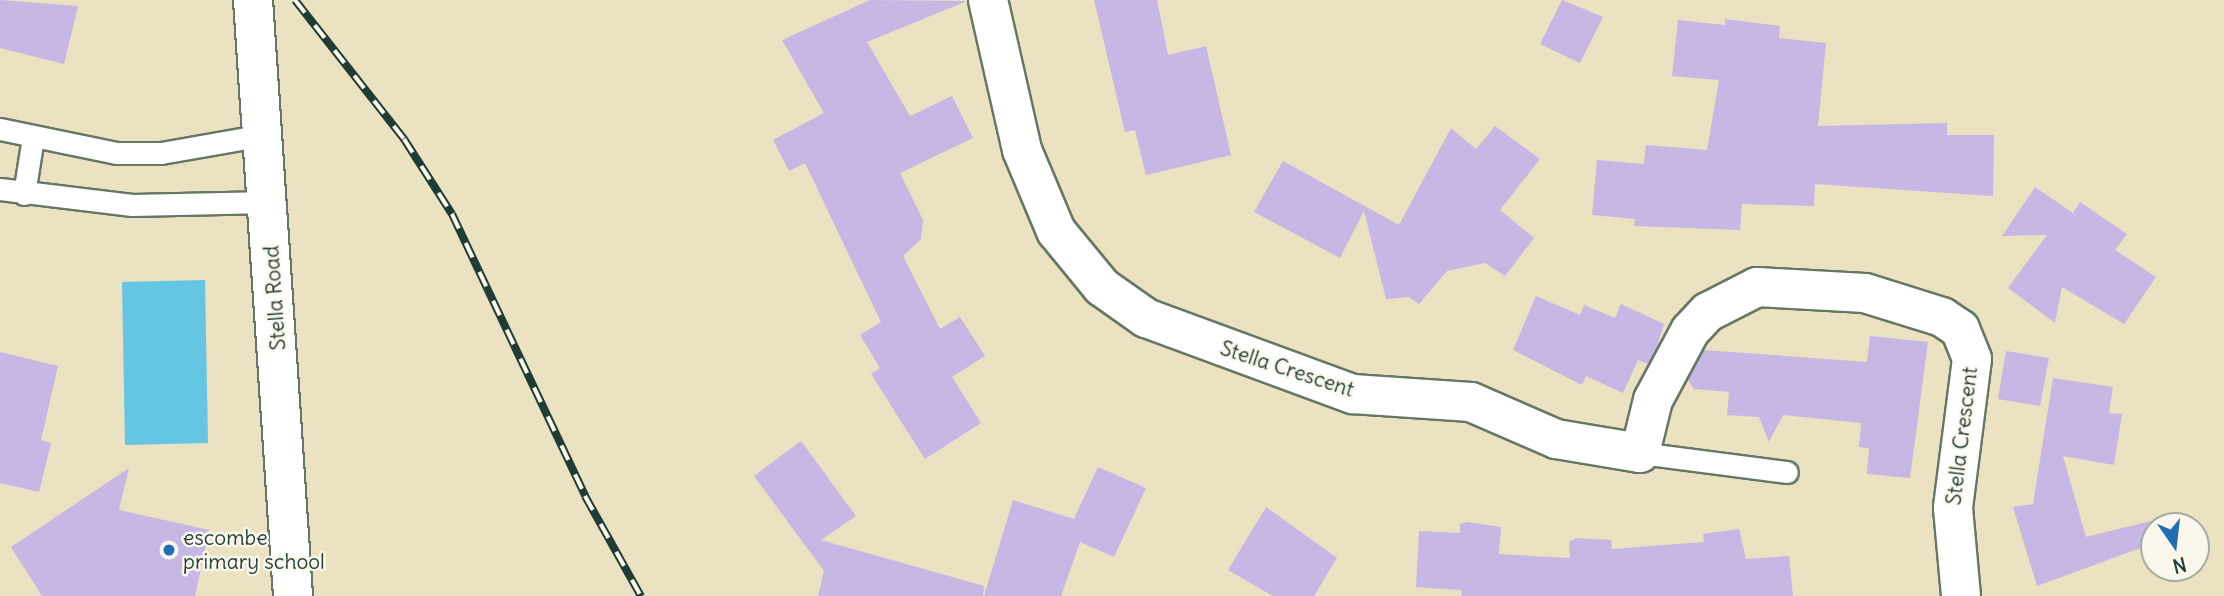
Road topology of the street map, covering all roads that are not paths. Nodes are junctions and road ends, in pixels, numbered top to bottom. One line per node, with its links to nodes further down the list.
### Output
1 (988, 0): 9 (street, Stella Crescent)
2 (255, 16): 4 (street, Stella Road)
3 (0, 129): 5 (lane)
4 (264, 135): 5 (lane); 8 (street, Stella Road)
5 (33, 137): 7 (lane)
6 (0, 189): 7 (lane)
7 (24, 194): 8 (lane)
8 (269, 202): 11 (street, Stella Road)
9 (1640, 453): 10 (lane); 12 (street, Stella Crescent)
10 (1787, 472)
11 (293, 596)
12 (1961, 596)

